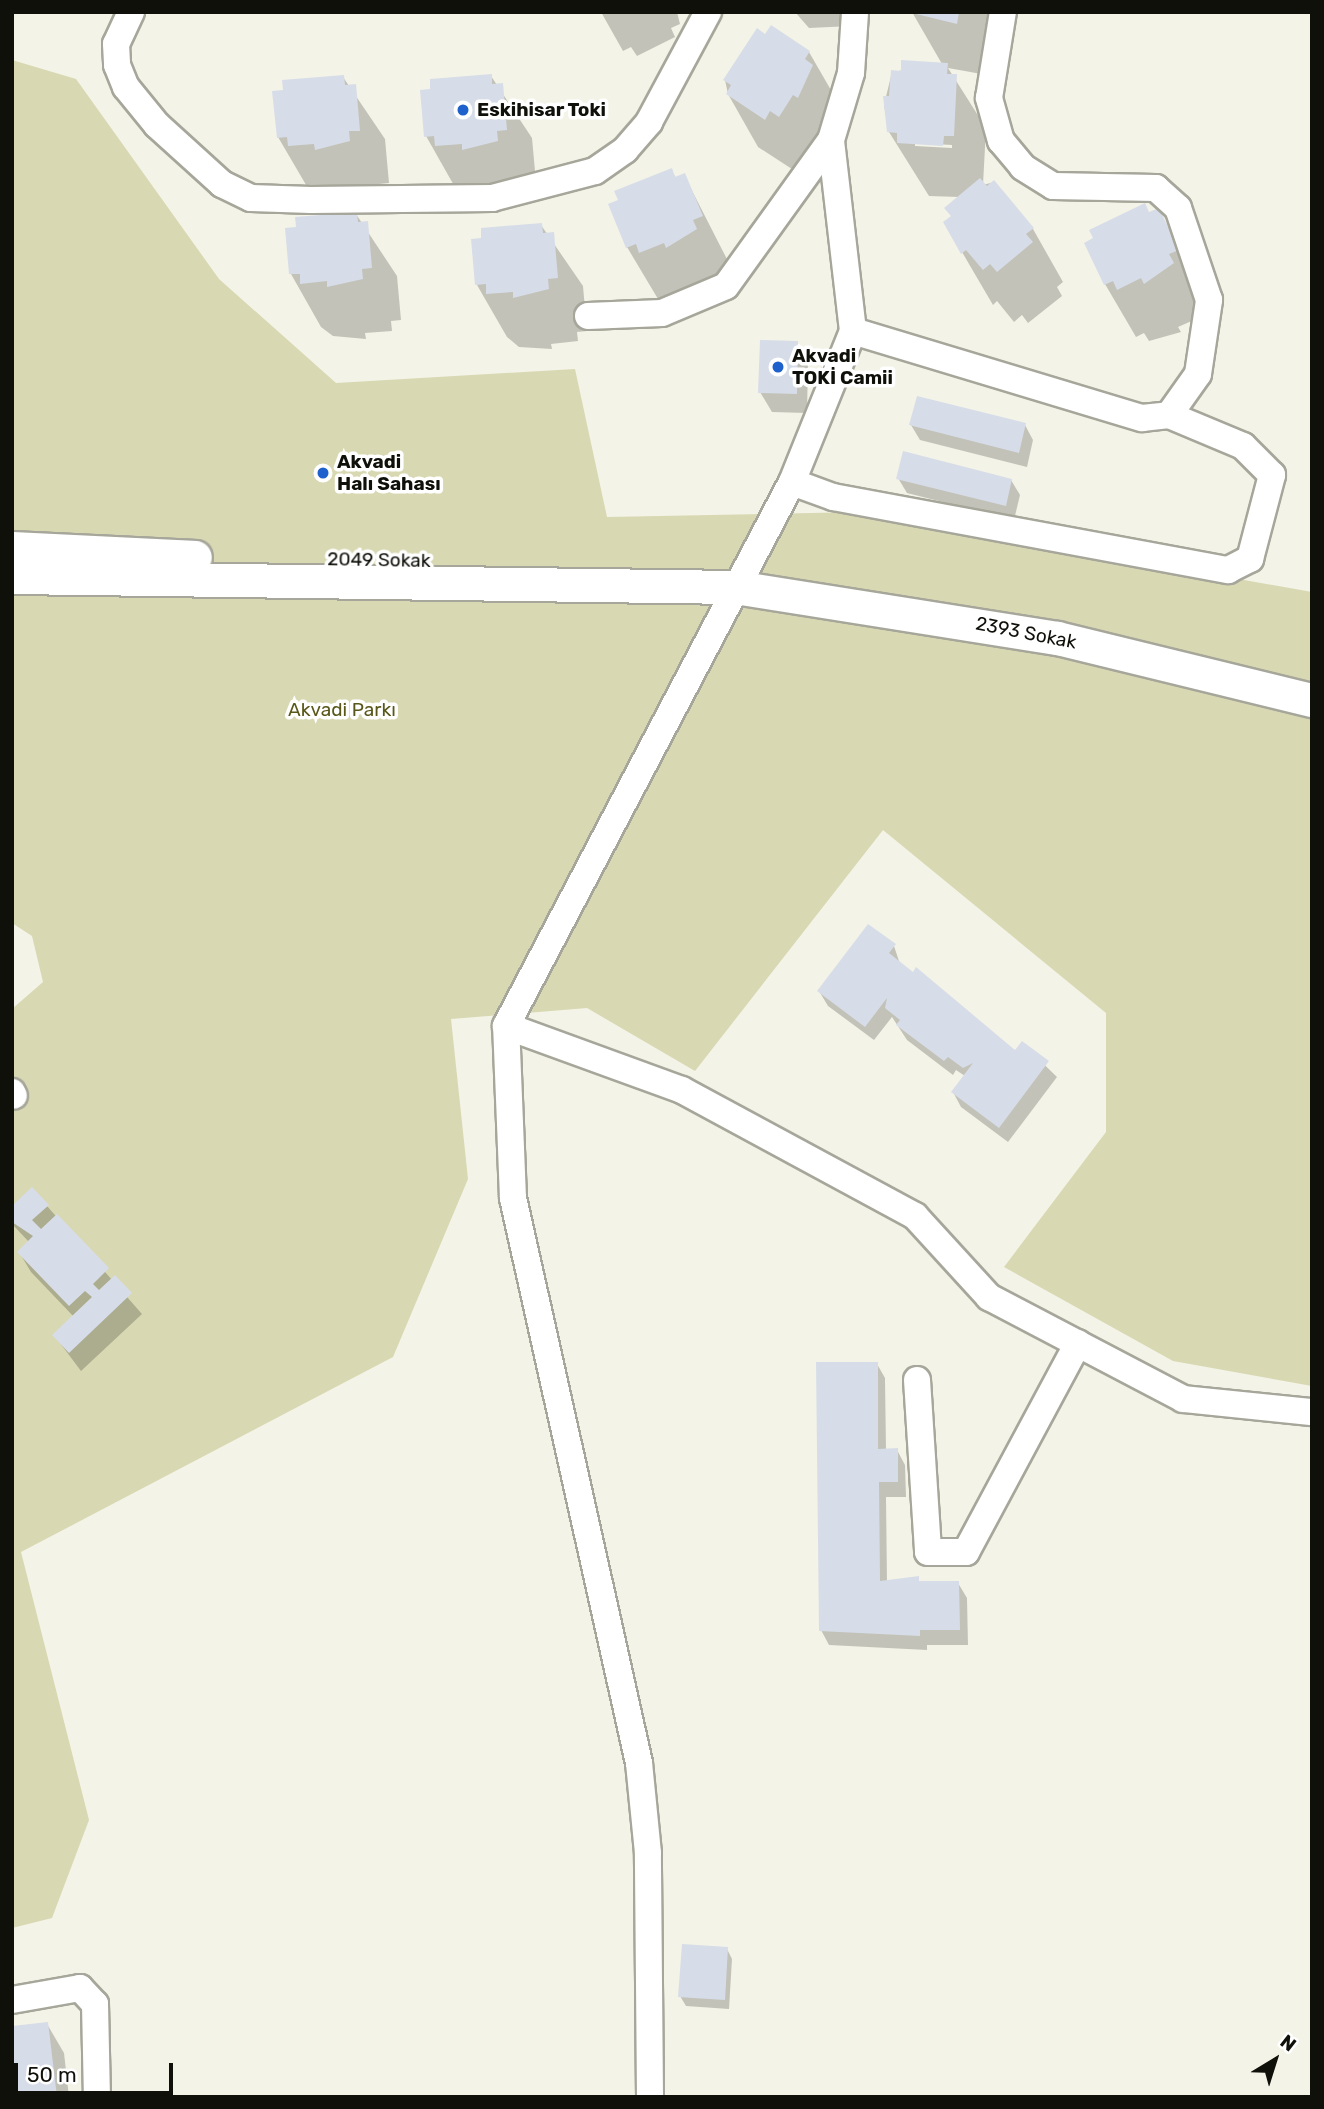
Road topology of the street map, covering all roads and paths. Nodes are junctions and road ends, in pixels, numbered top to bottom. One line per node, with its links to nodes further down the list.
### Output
1 (131, 12): 2 (street)
2 (708, 12)
3 (855, 12): 5 (street)
4 (1003, 12): 8 (street)
5 (831, 140): 6 (street); 7 (street)
6 (588, 316)
7 (853, 331): 8 (street); 9 (street)
8 (1169, 415): 9 (street)
9 (792, 482): 12 (street)
10 (12, 548): 12 (main road, 2049 Sokak)
11 (12, 577): 12 (main road, 2049 Sokak)
12 (741, 577): 13 (main road, 2393 Sokak); 14 (main road, 2393 Sokak); 15 (street)
13 (1312, 677)
14 (1312, 700)
15 (506, 1026): 16 (street); 21 (street)
16 (1078, 1343): 17 (street); 18 (street)
17 (917, 1380)
18 (1312, 1412)
19 (12, 2000): 20 (street)
20 (97, 2097)
21 (650, 2097)

